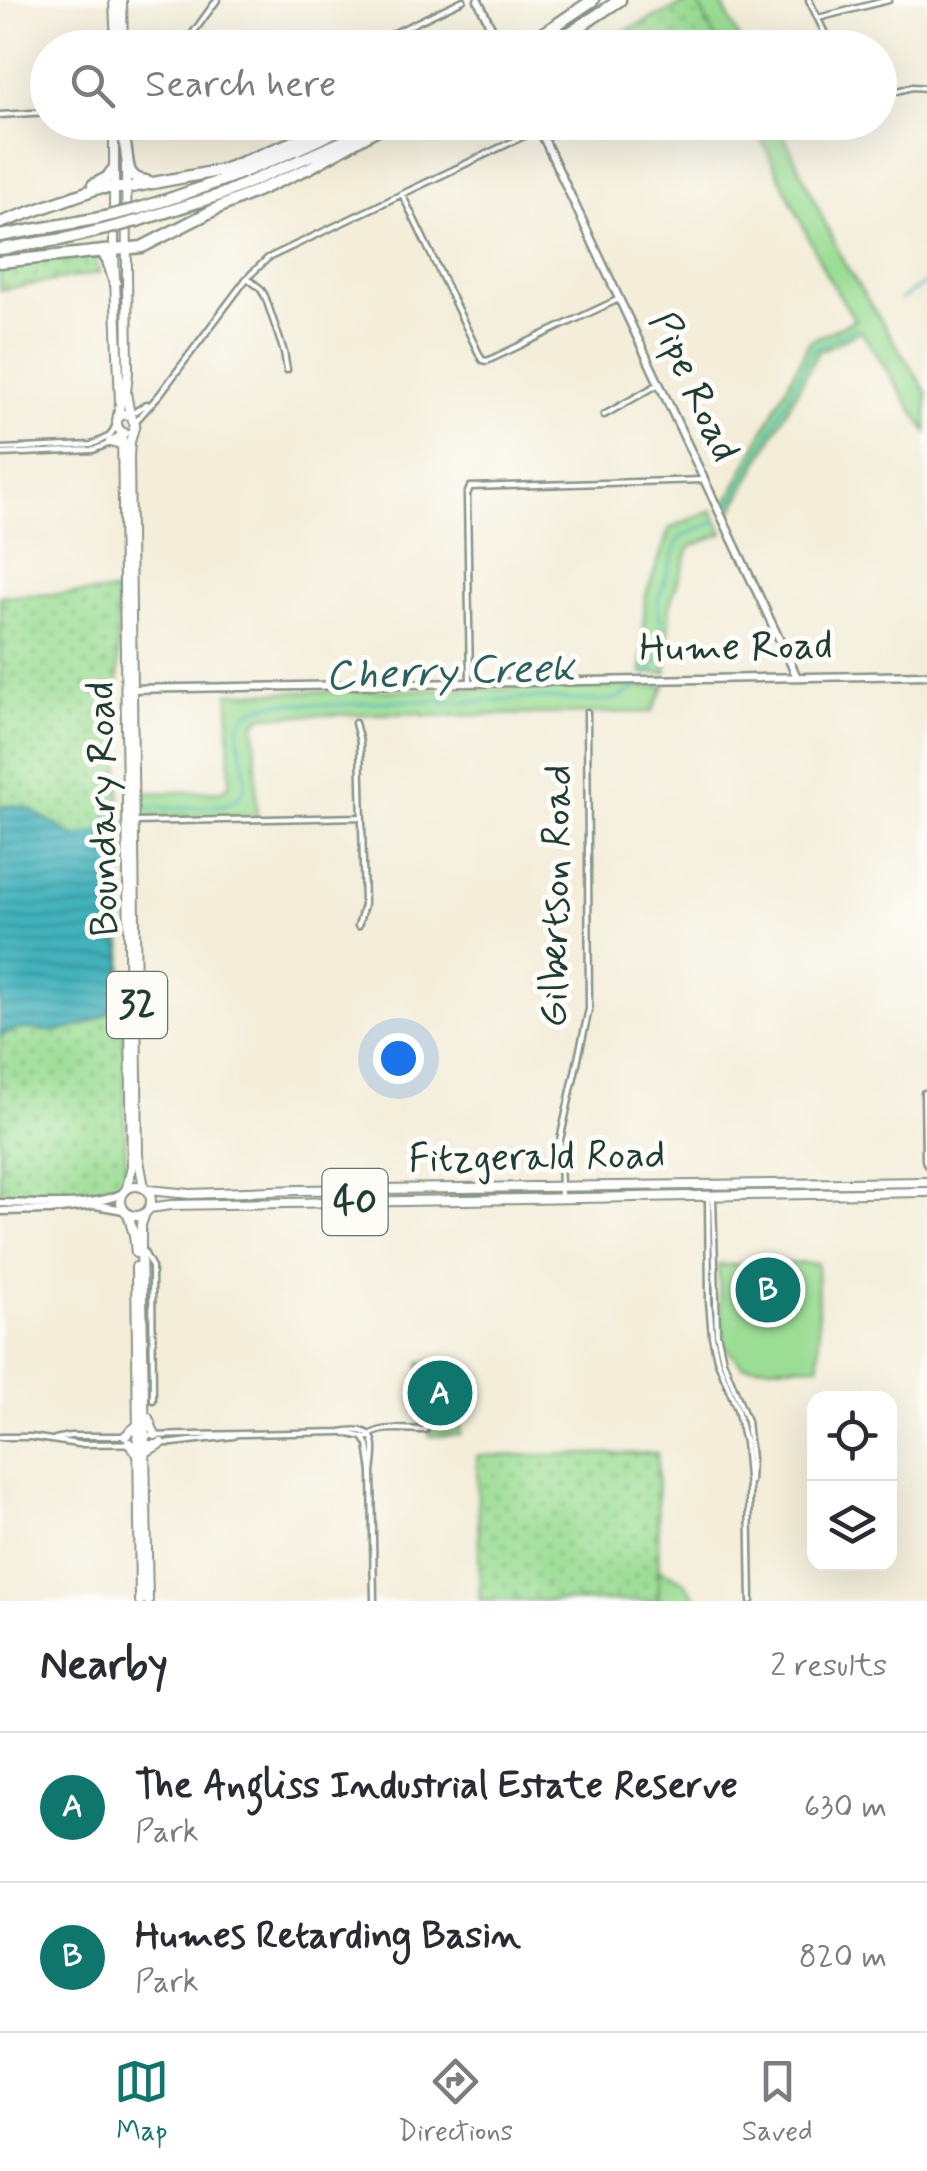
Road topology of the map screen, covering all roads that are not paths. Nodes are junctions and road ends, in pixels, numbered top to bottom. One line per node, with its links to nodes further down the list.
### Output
1 (114, 0): 11 (main road)
2 (122, 0): 12 (main road)
3 (217, 0): 13 (street)
4 (464, 0): 14 (street)
5 (478, 0): 15 (street)
6 (618, 0): 17 (highway)
7 (809, 0): 10 (street)
8 (889, 0): 10 (street)
9 (592, 1): 16 (highway)
10 (818, 18): 18 (street)
11 (117, 30)
12 (120, 30)
13 (195, 30)
14 (401, 30)
15 (492, 30)
16 (548, 30)
17 (572, 30)
18 (824, 30)
19 (927, 88): 20 (street)
20 (897, 91)
21 (30, 113): 22 (street)
22 (0, 115)
23 (114, 140): 32 (main road, Boundary Road / 32)
24 (125, 140): 31 (main road, Boundary Road / 32)
25 (299, 140): 33 (highway)
26 (315, 140): 37 (highway)
27 (346, 140): 37 (highway)
28 (356, 140): 43 (highway)
29 (510, 140): 35 (street)
30 (545, 140): 47 (street, Pipe Road)
31 (125, 144): 33 (highway); 34 (main road, Boundary Road / 32)
32 (113, 170): 34 (main road, Boundary Road / 32); 36 (highway)
33 (162, 181): 34 (highway)
34 (120, 188): 36 (highway); 41 (main road, Boundary Road / 32); 43 (main road, Boundary Road / 32)
35 (402, 193): 45 (street); 47 (street)
36 (51, 204): 38 (highway)
37 (137, 215): 39 (highway, bridge); 40 (highway, bridge)
38 (0, 223)
39 (0, 236)
40 (0, 249)
41 (114, 250): 42 (highway); 43 (highway); 46 (main road, Boundary Road / 32)
42 (102, 252): 44 (highway); 46 (highway)
43 (127, 255): 50 (main road, Boundary Road / 32)
44 (0, 262)
45 (247, 278): 48 (street); 51 (street)
46 (116, 282): 54 (main road, Boundary Road / 32)
47 (619, 299): 49 (street, Pipe Road)
48 (287, 370)
49 (659, 384): 53 (street); 59 (street, Pipe Road)
50 (126, 393): 52 (main road); 54 (main road, Boundary Road / 32)
51 (151, 402): 52 (street); 54 (street)
52 (140, 408): 54 (street)
53 (604, 415)
54 (126, 424): 55 (street); 56 (main road, Boundary Road / 32); 57 (street); 63 (main road, Boundary Road / 32)
55 (110, 442): 56 (main road); 57 (street)
56 (124, 448): 63 (main road, Boundary Road / 32)
57 (34, 450): 58 (street)
58 (0, 451)
59 (704, 480): 61 (street, Pipe Road); 62 (street)
60 (927, 675): 61 (street, Hume Road)
61 (797, 678): 62 (street, Hume Road)
62 (470, 683): 63 (street, Hume Road)
63 (129, 689): 67 (main road, Boundary Road / 32)
64 (587, 712): 77 (street, Gilbertson Road)
65 (356, 723): 66 (street)
66 (361, 817): 67 (street); 68 (street)
67 (131, 822): 73 (main road, Boundary Road / 32); 75 (main road, Boundary Road / 32)
68 (358, 926)
69 (924, 1093): 70 (street)
70 (927, 1165)
71 (927, 1182): 72 (main road, Fitzgerald Road / 40)
72 (710, 1186): 77 (main road, Fitzgerald Road / 40); 78 (main road)
73 (146, 1189): 74 (main road, Fitzgerald Road / 40); 75 (main road, 40); 81 (main road)
74 (354, 1190): 77 (main road, Fitzgerald Road / 40); 79 (main road)
75 (125, 1191): 80 (street); 82 (main road)
76 (927, 1192): 78 (main road, Fitzgerald Road / 40)
77 (560, 1193): 78 (main road, Fitzgerald Road / 40); 79 (main road, Fitzgerald Road / 40)
78 (710, 1196): 96 (street)
79 (354, 1202): 81 (main road, Fitzgerald Road / 40)
80 (0, 1207): 82 (street)
81 (147, 1211): 82 (main road, 40); 83 (main road)
82 (126, 1212): 85 (main road)
83 (148, 1378): 84 (street); 93 (main road)
84 (153, 1400)
85 (139, 1424): 91 (main road); 93 (main road)
86 (425, 1430): 90 (street)
87 (183, 1434): 88 (street); 92 (street); 93 (street)
88 (238, 1435): 90 (street); 92 (street)
89 (0, 1437): 91 (street)
90 (369, 1437): 95 (street)
91 (127, 1440): 93 (main road); 93 (street)
92 (183, 1442): 93 (street)
93 (146, 1443): 94 (main road)
94 (144, 1601)
95 (374, 1601)
96 (751, 1601)

